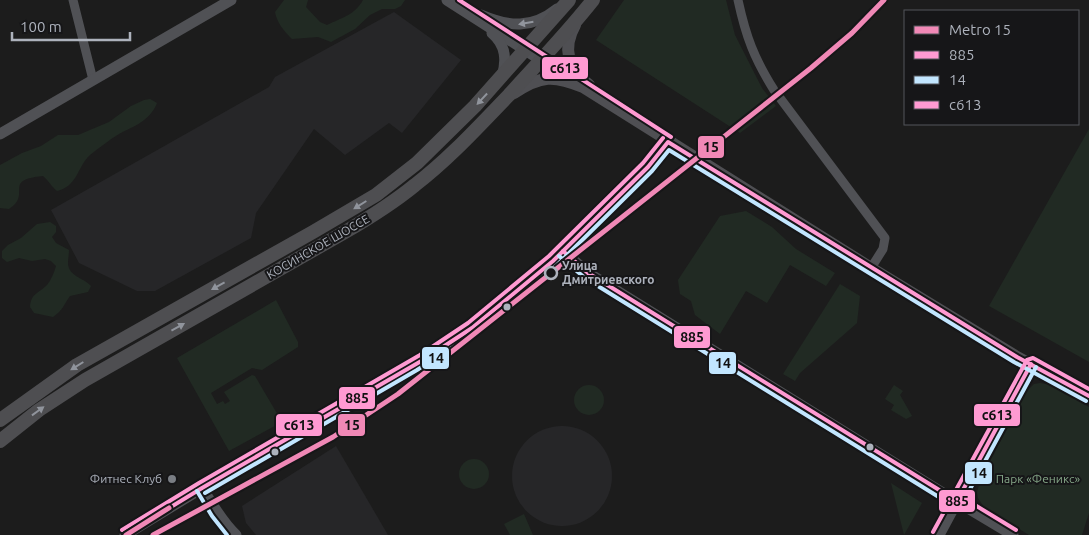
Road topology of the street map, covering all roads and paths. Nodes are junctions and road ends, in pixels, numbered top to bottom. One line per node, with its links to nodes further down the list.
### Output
1 (72, 0): 12 (street)
2 (231, 0): 12 (street)
3 (447, 0): 8 (street)
4 (456, 0): 8 (street)
5 (569, 0): 8 (street, one-way to 8); 9 (highway, КОСИНСКОЕ ШОССЕ)
6 (738, 0): 18 (street)
7 (589, 4): 10 (highway, КОСИНСКОЕ ШОССЕ); 13 (main road)
8 (475, 15): 9 (street); 11 (street)
9 (528, 48): 10 (street); 11 (highway, КОСИНСКОЕ ШОССЕ)
10 (543, 57): 13 (street); 14 (highway, КОСИНСКОЕ ШОССЕ)
11 (502, 77): 21 (highway, КОСИНСКОЕ ШОССЕ, one-way to 21)
12 (93, 80): 15 (street)
13 (585, 85): 14 (main road); 16 (main road)
14 (502, 102): 22 (highway, КОСИНСКОЕ ШОССЕ, one-way to 14)
15 (0, 134)
16 (668, 142): 17 (street); 18 (main road)
17 (563, 251): 23 (street); 24 (street)
18 (871, 268): 19 (main road)
19 (1031, 364): 20 (main road); 24 (street)
20 (1089, 396)
21 (0, 420)
22 (0, 440)
23 (202, 488): 25 (street); 26 (street)
24 (957, 502): 27 (street); 28 (street)
25 (125, 535)
26 (236, 535)
27 (939, 535)
28 (1013, 535)

